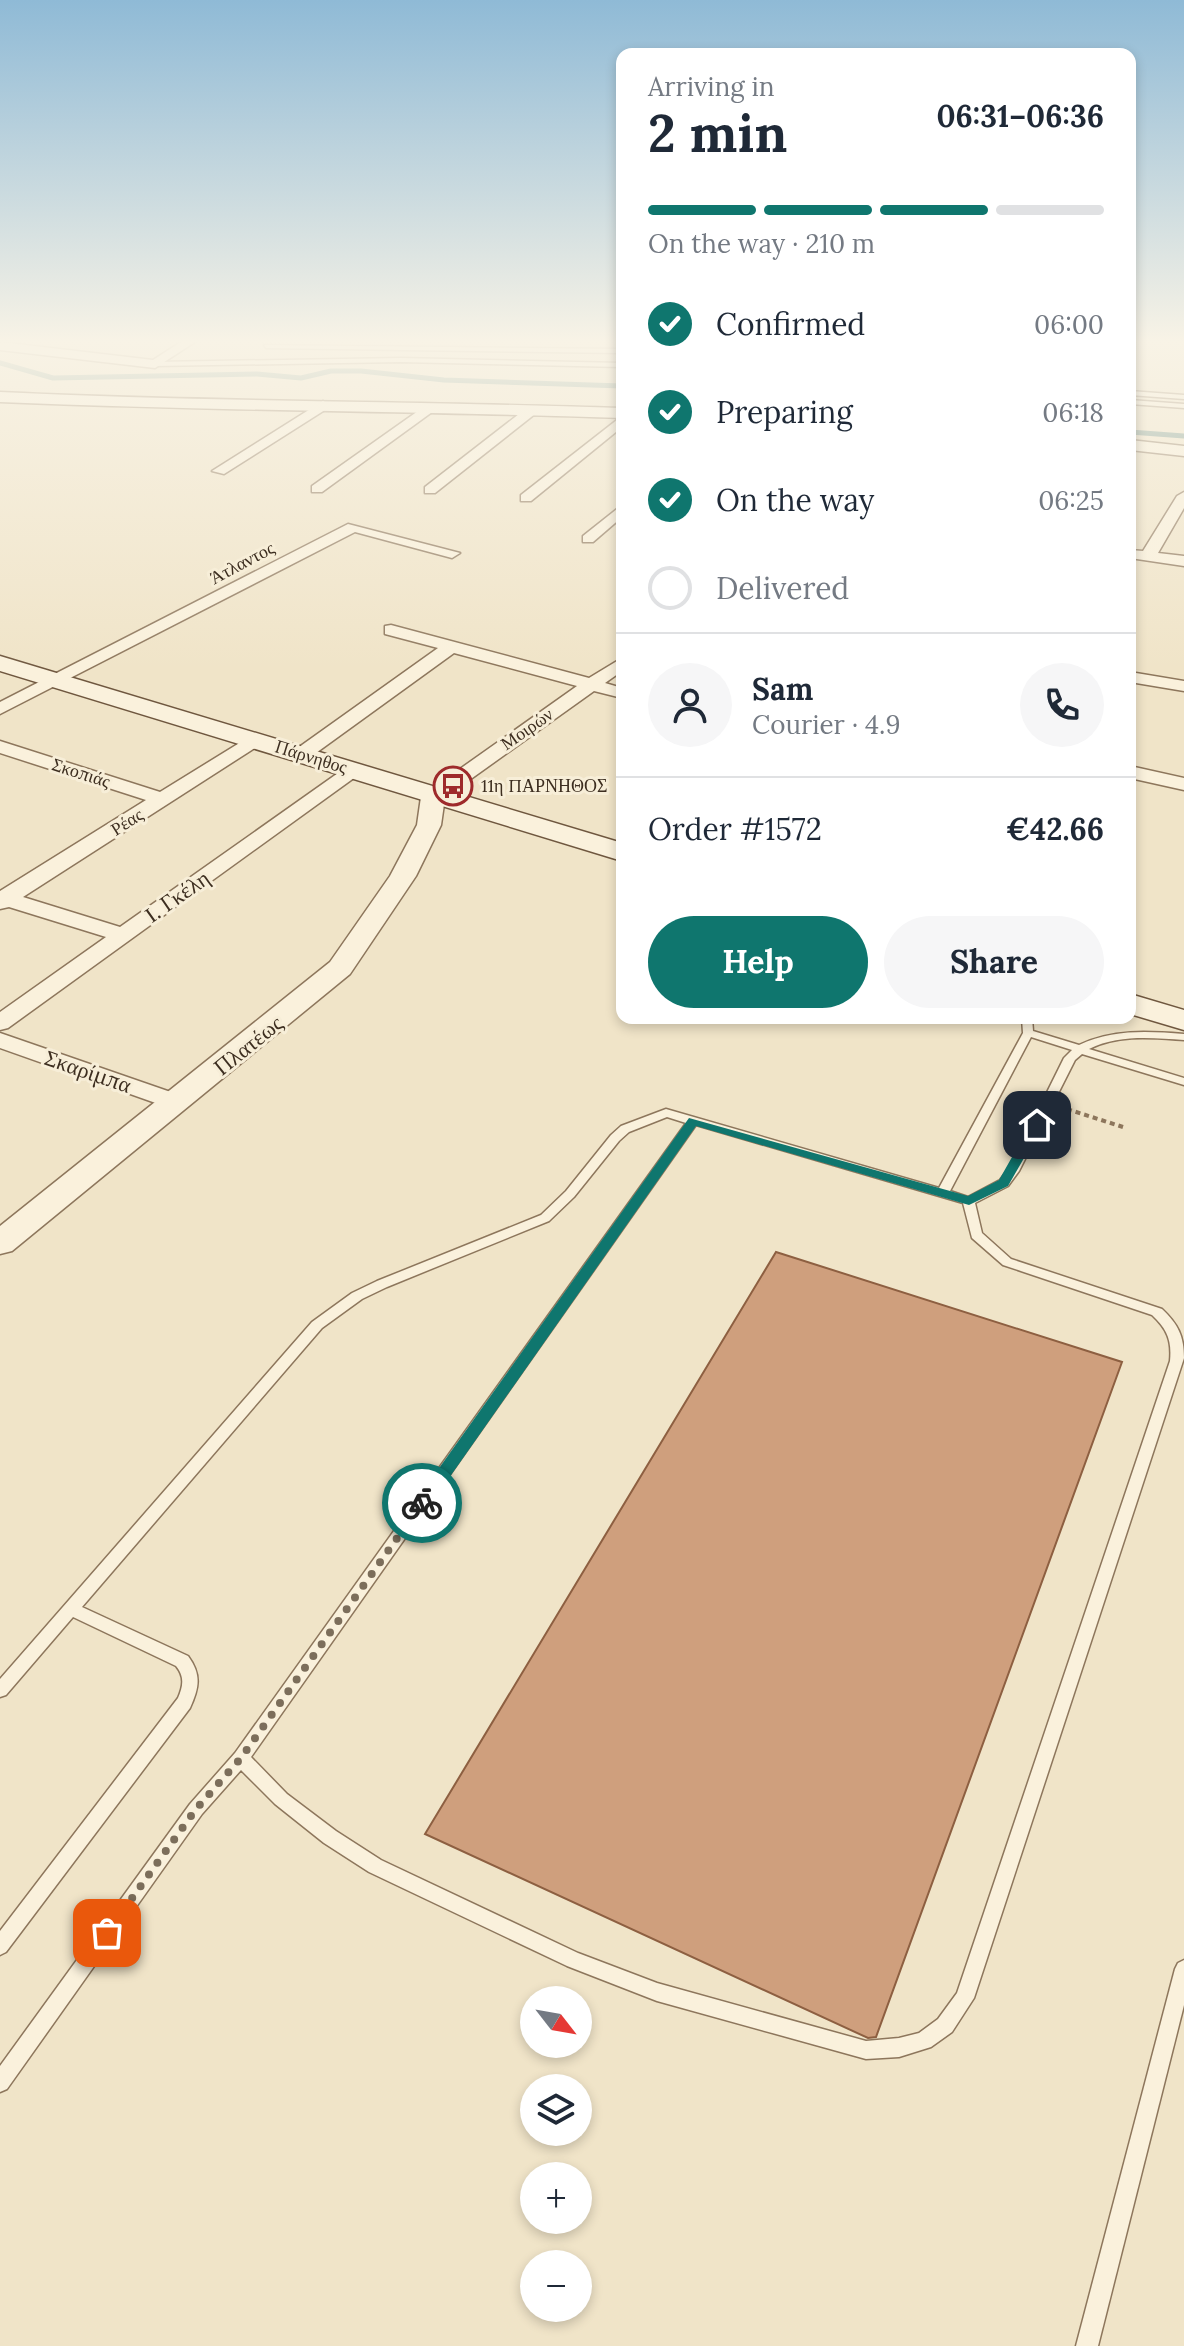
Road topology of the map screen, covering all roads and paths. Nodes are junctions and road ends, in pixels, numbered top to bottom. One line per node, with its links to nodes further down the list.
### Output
1 (253, 449): 5 (street)
2 (373, 449): 6 (street)
3 (482, 449): 7 (street)
4 (586, 449): 9 (street)
5 (219, 471)
6 (317, 489)
7 (430, 490)
8 (1184, 496): 14 (street)
9 (526, 498)
10 (616, 514): 11 (street)
11 (588, 539)
12 (452, 553): 21 (street, Άτλαντος)
13 (1136, 554): 14 (street)
14 (1148, 556): 15 (street)
15 (1184, 561)
16 (391, 630): 17 (street)
17 (451, 647): 22 (street); 28 (street)
18 (0, 663): 21 (main road, Πάρνηθος)
19 (616, 667): 22 (street, Μοιρών)
20 (1136, 678): 23 (street)
21 (59, 681): 25 (street, Άτλαντος); 26 (main road, Πάρνηθος)
22 (591, 684): 24 (street); 32 (street, Μοιρών)
23 (1184, 686)
24 (616, 691)
25 (0, 709)
26 (254, 740): 28 (main road, Πάρνηθος); 33 (street, Ρέας)
27 (0, 747): 33 (street, Σκοπιάς)
28 (302, 754): 29 (main road, Πάρνηθος)
29 (355, 770): 32 (main road, Πάρνηθος); 36 (street, Ι. Γκέλη)
30 (1136, 773): 31 (street)
31 (1184, 784)
32 (433, 797): 34 (main road, Πάρνηθος); 46 (street, Πλατέως)
33 (162, 799): 35 (street, Ρέας)
34 (616, 850)
35 (2, 899): 36 (street)
36 (122, 935): 39 (street, Ι. Γκέλη)
37 (1136, 1006): 38 (main road)
38 (1184, 1020)
39 (0, 1023)
40 (1027, 1024): 41 (lane)
41 (1028, 1033): 44 (lane); 50 (lane)
42 (1184, 1037): 44 (lane)
43 (0, 1040): 46 (street, Σκαρίμπα)
44 (1079, 1048): 45 (lane); 47 (lane)
45 (1184, 1082)
46 (176, 1102): 52 (street, Πλατέως)
47 (1048, 1103): 49 (path); 51 (lane)
48 (693, 1121): 50 (lane); 53 (lane); 55 (lane)
49 (1123, 1127)
50 (943, 1193): 51 (lane)
51 (969, 1201): 55 (lane)
52 (0, 1243)
53 (70, 1608): 54 (lane); 56 (lane)
54 (0, 1690)
55 (241, 1758): 58 (lane)
56 (0, 1946)
57 (1184, 1969): 59 (lane)
58 (0, 2082)
59 (1087, 2346)

